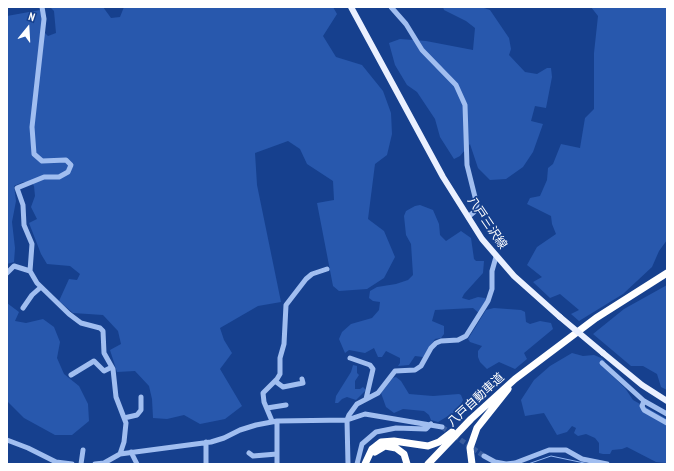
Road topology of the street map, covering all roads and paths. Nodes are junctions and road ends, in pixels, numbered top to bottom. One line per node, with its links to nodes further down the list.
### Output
1 (42, 7): 7 (street)
2 (350, 7): 4 (main road, 八戸三沢線)
3 (391, 7): 4 (street)
4 (468, 217): 5 (main road, 八戸三沢線)
5 (496, 257): 22 (street); 24 (main road, 八戸三沢線, bridge)
6 (327, 269): 18 (street)
7 (30, 271): 8 (street); 10 (street)
8 (7, 273)
9 (667, 273): 12 (highway, 八戸自動車道)
10 (41, 287): 11 (street); 15 (street)
11 (23, 308)
12 (544, 357): 19 (highway, 八戸自動車道); 21 (highway, 八戸自動車道)
13 (350, 358): 22 (street)
14 (602, 364): 23 (street)
15 (112, 367): 16 (street); 28 (street)
16 (71, 375)
17 (302, 379): 18 (street)
18 (275, 381): 26 (street)
19 (511, 386): 56 (highway, 八戸自動車道); 57 (highway)
20 (141, 397): 28 (street)
21 (492, 398): 52 (highway); 55 (highway, 八戸自動車道)
22 (366, 399): 29 (street)
23 (644, 401): 27 (street); 31 (street)
24 (667, 401)
25 (286, 405): 26 (street)
26 (267, 408): 30 (street)
27 (667, 414)
28 (124, 418): 39 (street)
29 (347, 420): 30 (street); 32 (street); 50 (street)
30 (274, 421): 35 (street); 40 (street)
31 (667, 423)
32 (431, 424): 33 (street); 51 (street)
33 (442, 427)
34 (7, 440): 44 (street)
35 (206, 442): 37 (street); 48 (street)
36 (83, 450): 45 (street)
37 (132, 452): 39 (street); 47 (street)
38 (249, 453): 40 (street)
39 (120, 454): 43 (street)
40 (277, 454): 49 (street)
41 (484, 456): 42 (street)
42 (491, 462): 58 (street)
43 (104, 463): 46 (street)
44 (72, 464)
45 (81, 464)
46 (95, 464)
47 (137, 464)
48 (206, 464)
49 (277, 464)
50 (348, 464)
51 (357, 464)
52 (365, 464)
53 (370, 464): 54 (highway)
54 (407, 464)
55 (428, 464)
56 (432, 464)
57 (472, 464)
58 (607, 464)

